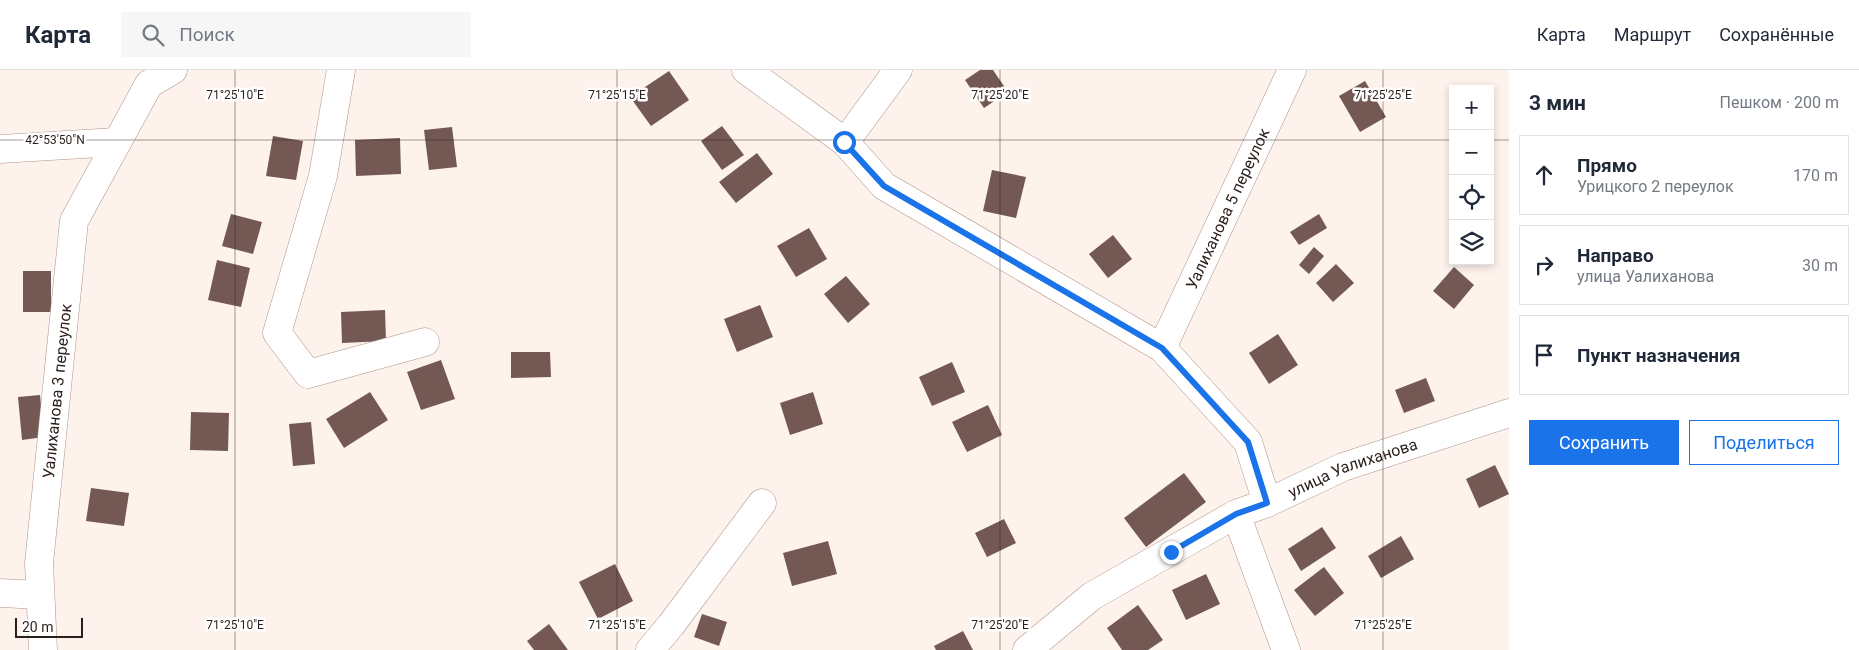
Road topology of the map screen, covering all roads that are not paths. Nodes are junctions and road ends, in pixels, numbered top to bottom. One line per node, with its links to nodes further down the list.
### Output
1 (173, 70): 6 (street, Уалиханова 3 переулок)
2 (341, 70): 9 (street)
3 (746, 70): 7 (street)
4 (898, 70): 7 (street)
5 (1292, 70): 10 (street, Уалиханова 5 переулок)
6 (117, 142): 8 (street); 16 (street, Уалиханова 3 переулок)
7 (844, 142): 10 (street)
8 (0, 149)
9 (425, 342)
10 (1162, 348): 13 (street)
11 (1509, 413): 13 (street, улица Уалиханова)
12 (762, 503): 18 (street)
13 (1267, 503): 14 (street, улица Уалиханова)
14 (1236, 514): 19 (street, улица Уалиханова); 20 (street)
15 (0, 593): 16 (street)
16 (40, 595): 17 (street, Уалиханова 3 переулок)
17 (42, 650)
18 (650, 650)
19 (1027, 650)
20 (1286, 650)

